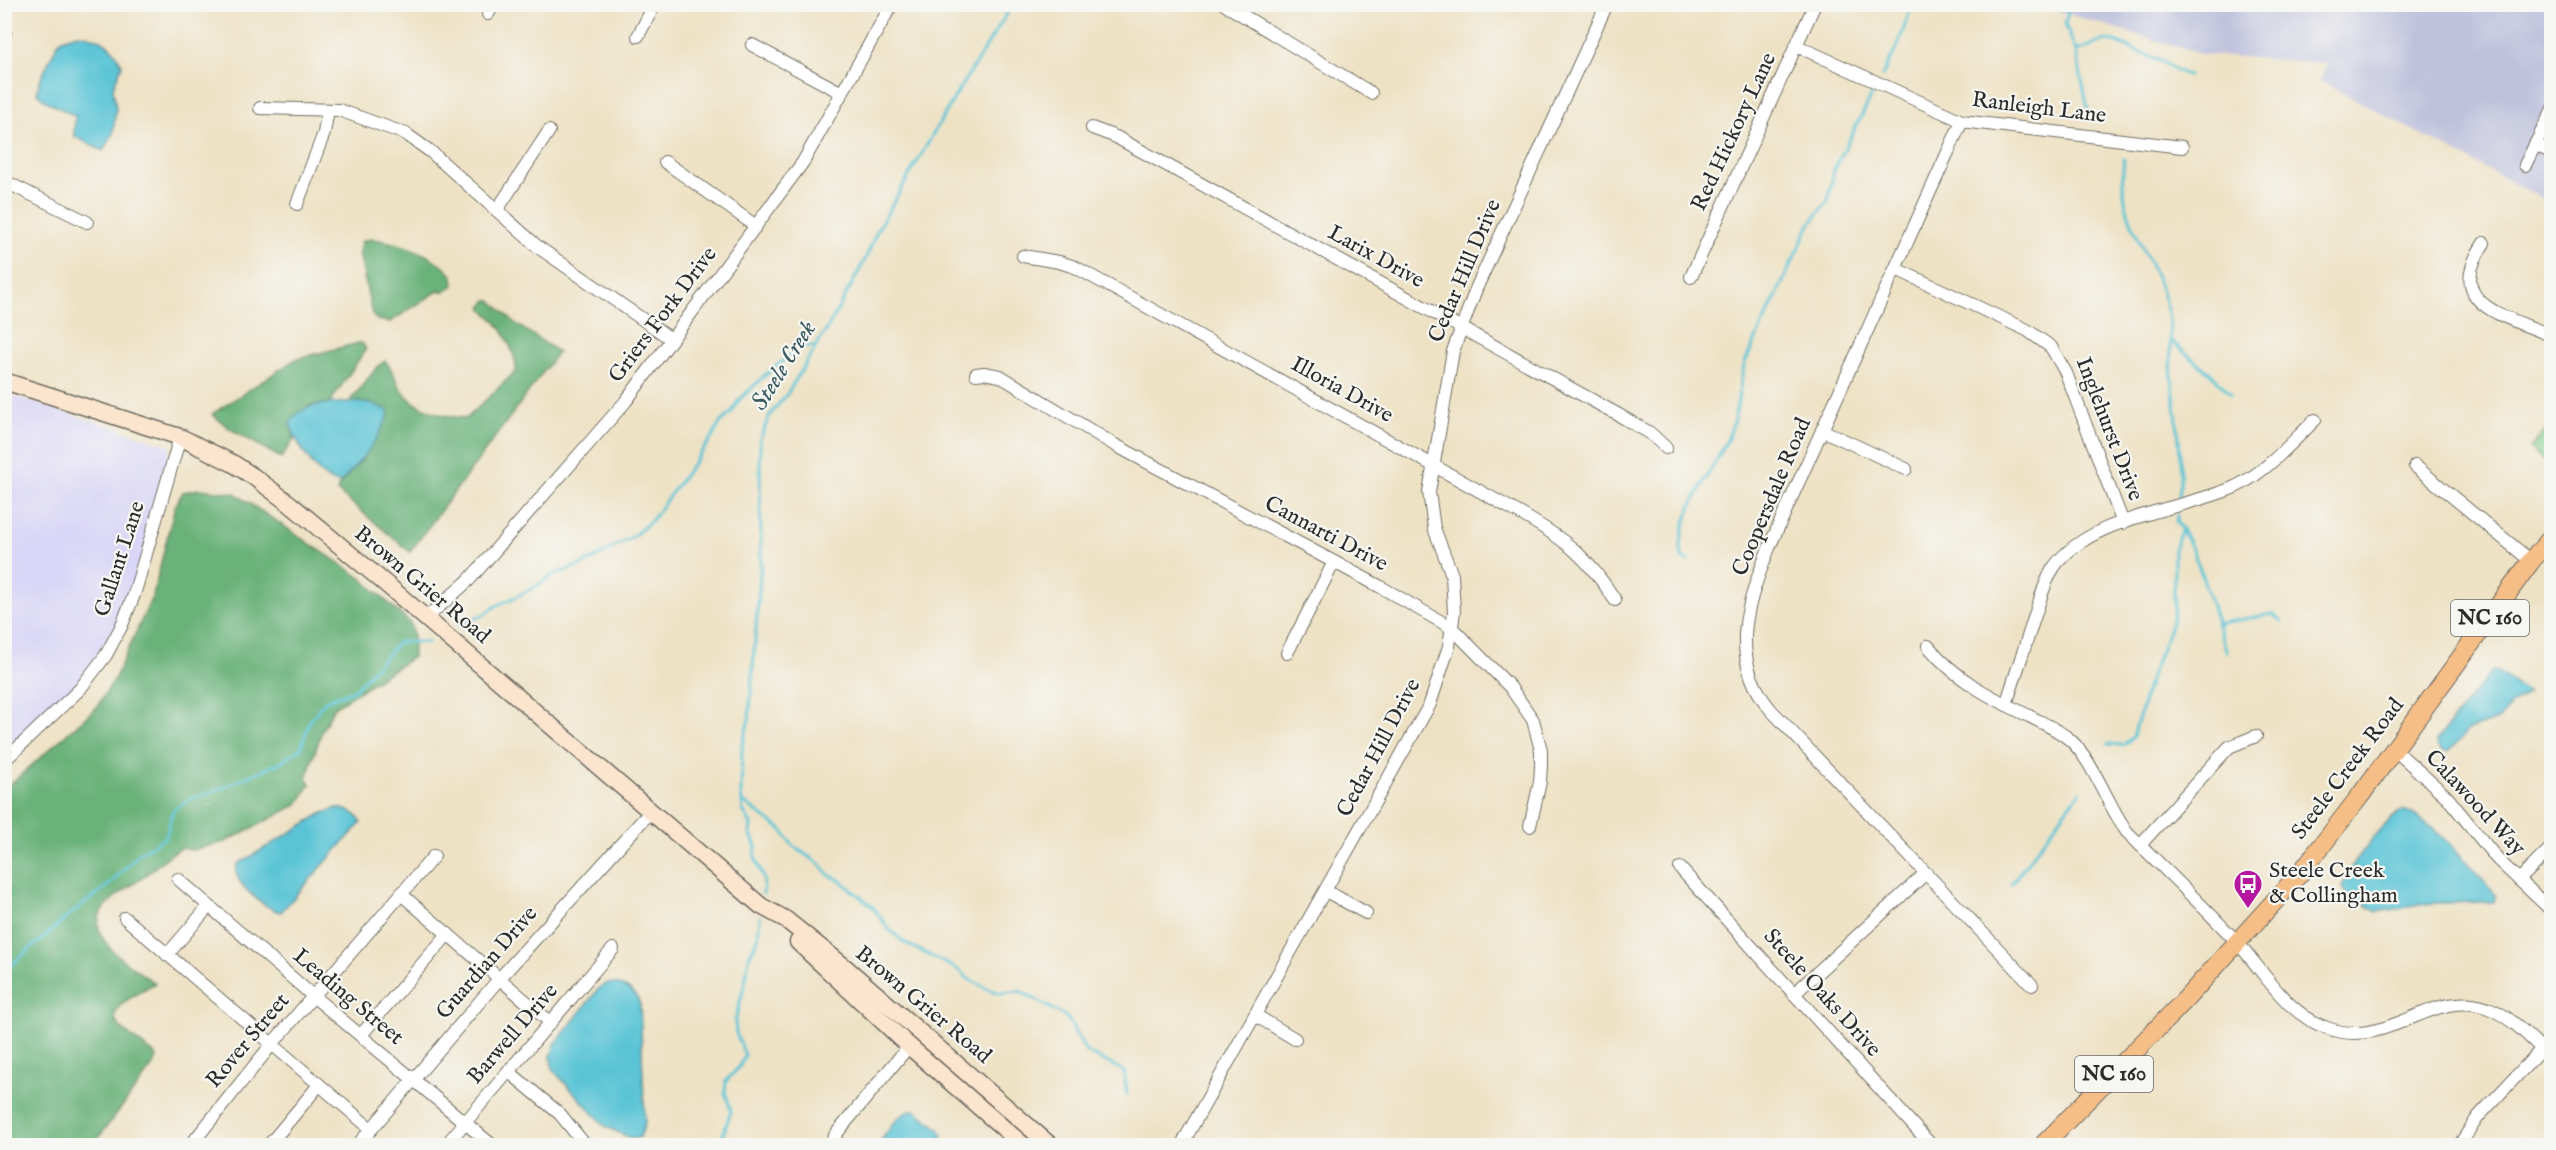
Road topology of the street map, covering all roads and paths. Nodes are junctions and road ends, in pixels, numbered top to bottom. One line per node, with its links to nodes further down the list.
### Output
1 (655, 4): 6 (street)
2 (892, 4): 9 (street, Griers Fork Drive)
3 (1224, 4): 10 (street)
4 (1607, 4): 31 (street, Cedar Hill Drive)
5 (1815, 4): 8 (street, Red Hickory Lane)
6 (638, 36)
7 (752, 45): 9 (street)
8 (1797, 46): 14 (street, Ranleigh Lane); 30 (street, Red Hickory Lane)
9 (842, 93): 26 (street, Griers Fork Drive)
10 (1371, 93)
11 (260, 108): 12 (street)
12 (328, 110): 23 (street); 24 (street)
13 (2552, 111): 17 (street)
14 (1962, 121): 18 (street, Ranleigh Lane); 29 (street, Coopersdale Road)
15 (1092, 128): 31 (street, Larix Drive)
16 (549, 131): 24 (street)
17 (2535, 144): 19 (street); 21 (street)
18 (2182, 147)
19 (2552, 153)
20 (665, 162): 26 (street)
21 (2525, 165)
22 (4, 181): 25 (street)
23 (297, 204)
24 (496, 210): 33 (street)
25 (87, 222)
26 (756, 226): 33 (street, Griers Fork Drive)
27 (2484, 243): 32 (street)
28 (1023, 256): 40 (street, Illoria Drive)
29 (1896, 269): 37 (street, Coopersdale Road); 43 (street, Inglehurst Drive)
30 (1691, 277)
31 (1460, 327): 39 (street, Larix Drive); 40 (street, Cedar Hill Drive)
32 (2552, 336)
33 (671, 339): 48 (street, Griers Fork Drive)
34 (976, 374): 46 (street, Cannarti Drive)
35 (4, 381): 38 (main road, Brown Grier Road)
36 (2315, 420): 43 (street)
37 (1822, 430): 42 (street); 62 (street, Coopersdale Road)
38 (180, 436): 48 (main road, Brown Grier Road); 55 (street, Gallant Lane)
39 (1666, 448)
40 (1433, 465): 47 (street, Illoria Drive); 49 (street, Cedar Hill Drive)
41 (2415, 466): 45 (street)
42 (1906, 469)
43 (2123, 523): 52 (street)
44 (2552, 537): 45 (main road, Steele Creek Road / NC 160)
45 (2531, 561): 54 (main road, Steele Creek Road / NC 160)
46 (1334, 562): 49 (street, Cannarti Drive); 51 (street)
47 (1615, 600)
48 (426, 618): 56 (main road, Brown Grier Road)
49 (1452, 628): 57 (street, Cannarti Drive); 65 (street, Cedar Hill Drive)
50 (1928, 646): 52 (street)
51 (1287, 653)
52 (2006, 705): 58 (street)
53 (2256, 736): 58 (street)
54 (2394, 749): 64 (street, Calawood Way); 73 (main road, Steele Creek Road / NC 160)
55 (4, 761)
56 (651, 811): 68 (main road, Brown Grier Road); 76 (street, Guardian Drive)
57 (1530, 826)
58 (2140, 845): 73 (street)
59 (2552, 847): 64 (street)
60 (434, 856): 66 (street, Rover Street)
61 (1680, 868): 78 (street, Steele Oaks Drive)
62 (1926, 873): 77 (street, Coopersdale Road); 78 (street)
63 (178, 879): 67 (street, Leading Street)
64 (2519, 880): 69 (street, Calawood Way)
65 (1326, 891): 70 (street); 80 (street, Cedar Hill Drive)
66 (401, 894): 72 (street); 79 (street, Rover Street)
67 (209, 906): 75 (street); 79 (street, Leading Street)
68 (761, 906): 86 (main road, Brown Grier Road); 94 (main road, Brown Grier Road)
69 (2552, 911)
70 (1366, 913)
71 (125, 918): 75 (street)
72 (447, 934): 76 (street); 82 (street)
73 (2238, 943): 87 (street); 105 (main road, Steele Creek Road / NC 160)
74 (613, 950): 81 (street, Barwell Drive)
75 (167, 955): 85 (street)
76 (499, 979): 81 (street); 90 (street, Guardian Drive)
77 (2032, 985)
78 (1794, 994): 104 (street, Steele Oaks Drive)
79 (313, 996): 82 (street, Leading Street); 85 (street, Rover Street)
80 (1256, 1015): 84 (street); 95 (street, Cedar Hill Drive)
81 (550, 1022): 89 (street, Barwell Drive)
82 (361, 1035): 90 (street, Leading Street)
83 (2552, 1038): 87 (street)
84 (1295, 1039)
85 (272, 1044): 91 (street); 96 (street, Rover Street)
86 (909, 1046): 94 (main road); 102 (street); 103 (main road, Brown Grier Road)
87 (2541, 1048): 88 (street); 106 (street)
88 (2552, 1059)
89 (507, 1071): 92 (street, Barwell Drive); 101 (street)
90 (414, 1080): 92 (street, Leading Street); 93 (street, Guardian Drive)
91 (319, 1085): 93 (street); 97 (street)
92 (465, 1122): 99 (street, Barwell Drive); 100 (street, Leading Street)
93 (371, 1129): 98 (street, Guardian Drive)
94 (1045, 1140)
95 (1184, 1144)
96 (190, 1146)
97 (268, 1146)
98 (357, 1146)
99 (445, 1146)
100 (493, 1146)
101 (586, 1146)
102 (830, 1146)
103 (1024, 1146)
104 (1932, 1146)
105 (2042, 1146)
106 (2459, 1146)

